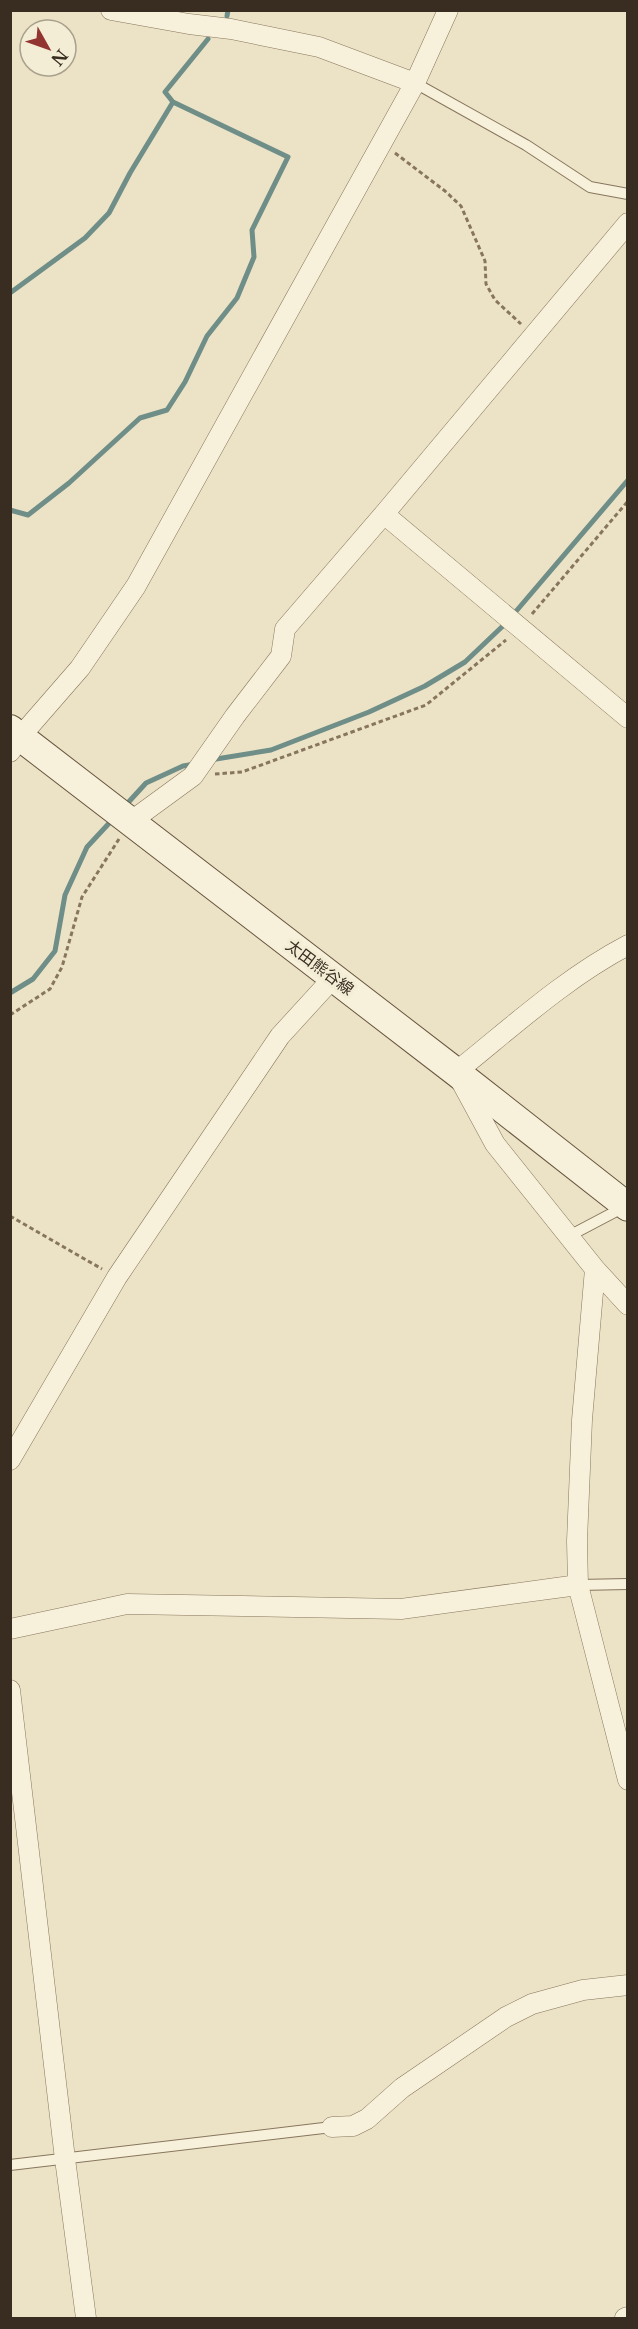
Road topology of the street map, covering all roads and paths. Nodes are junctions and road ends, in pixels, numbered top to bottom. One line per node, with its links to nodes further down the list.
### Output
1 (111, 10): 3 (street)
2 (448, 10): 3 (street)
3 (415, 83): 4 (street); 5 (lane)
4 (382, 142): 7 (path); 12 (street)
5 (627, 194)
6 (627, 223): 7 (street)
7 (534, 335): 9 (street)
8 (627, 501): 10 (path)
9 (384, 514): 10 (street); 13 (street)
10 (519, 629): 11 (street); 13 (path)
11 (627, 718)
12 (14, 739): 14 (main road, 太田熊谷線)
13 (193, 776): 14 (street)
14 (122, 816): 16 (main road, 太田熊谷線); 17 (path)
15 (627, 945): 18 (street)
16 (333, 978): 18 (main road, 太田熊谷線); 23 (street)
17 (10, 1015)
18 (456, 1072): 19 (main road, 太田熊谷線); 21 (street)
19 (627, 1206): 21 (lane)
20 (10, 1216): 23 (path)
21 (569, 1236): 22 (street)
22 (595, 1269): 24 (street); 27 (street)
23 (117, 1277): 25 (street)
24 (627, 1305)
25 (10, 1460)
26 (627, 1584): 27 (lane)
27 (578, 1585): 28 (street); 30 (street)
28 (10, 1629)
29 (10, 1690): 33 (street)
30 (627, 1780)
31 (627, 1985): 32 (street)
32 (332, 2127): 33 (lane)
33 (65, 2159): 34 (lane); 35 (street)
34 (10, 2165)
35 (86, 2319)

